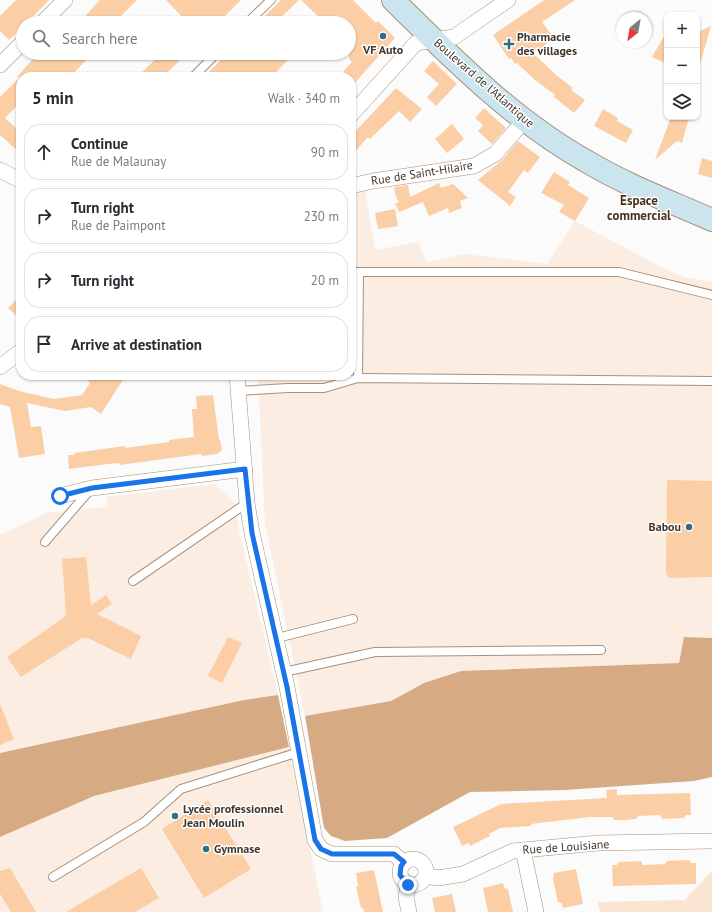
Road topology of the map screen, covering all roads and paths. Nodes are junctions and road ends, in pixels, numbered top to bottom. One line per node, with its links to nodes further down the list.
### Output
1 (65, 0): 5 (street)
2 (271, 0): 6 (lane)
3 (392, 0): 7 (main road, Boulevard de l'Atlantique)
4 (499, 2): 7 (street)
5 (49, 16)
6 (254, 16)
7 (435, 41): 12 (street); 13 (main road, Boulevard de l'Atlantique)
8 (16, 49): 10 (street)
9 (210, 60): 11 (lane)
10 (0, 65)
11 (198, 72)
12 (356, 110)
13 (524, 121): 16 (street, Rue de Saint-Hilaire); 17 (main road, Boulevard de l'Atlantique)
14 (1, 172): 15 (street)
15 (16, 179)
16 (356, 185)
17 (712, 220)
18 (356, 272): 19 (lane)
19 (712, 295)
20 (356, 307): 23 (lane)
21 (16, 355): 22 (street)
22 (0, 367)
23 (358, 378): 26 (lane)
24 (238, 380): 27 (street)
25 (351, 380): 27 (lane)
26 (712, 381)
27 (239, 391): 28 (street)
28 (245, 469): 29 (street); 31 (street)
29 (92, 488): 30 (street); 32 (lane)
30 (60, 496)
31 (247, 503): 33 (lane); 35 (street)
32 (45, 542)
33 (133, 581)
34 (353, 619): 35 (lane)
35 (277, 638): 37 (street)
36 (601, 650): 37 (lane)
37 (284, 672): 38 (street)
38 (299, 752): 41 (street); 43 (lane)
39 (712, 842): 40 (street, Rue de Louisiane)
40 (523, 850): 42 (street, Rue de Louisiane); 46 (street)
41 (404, 862): 42 (street); 44 (street)
42 (426, 876): 44 (street)
43 (53, 877)
44 (408, 885): 45 (street)
45 (409, 912)
46 (536, 912)

